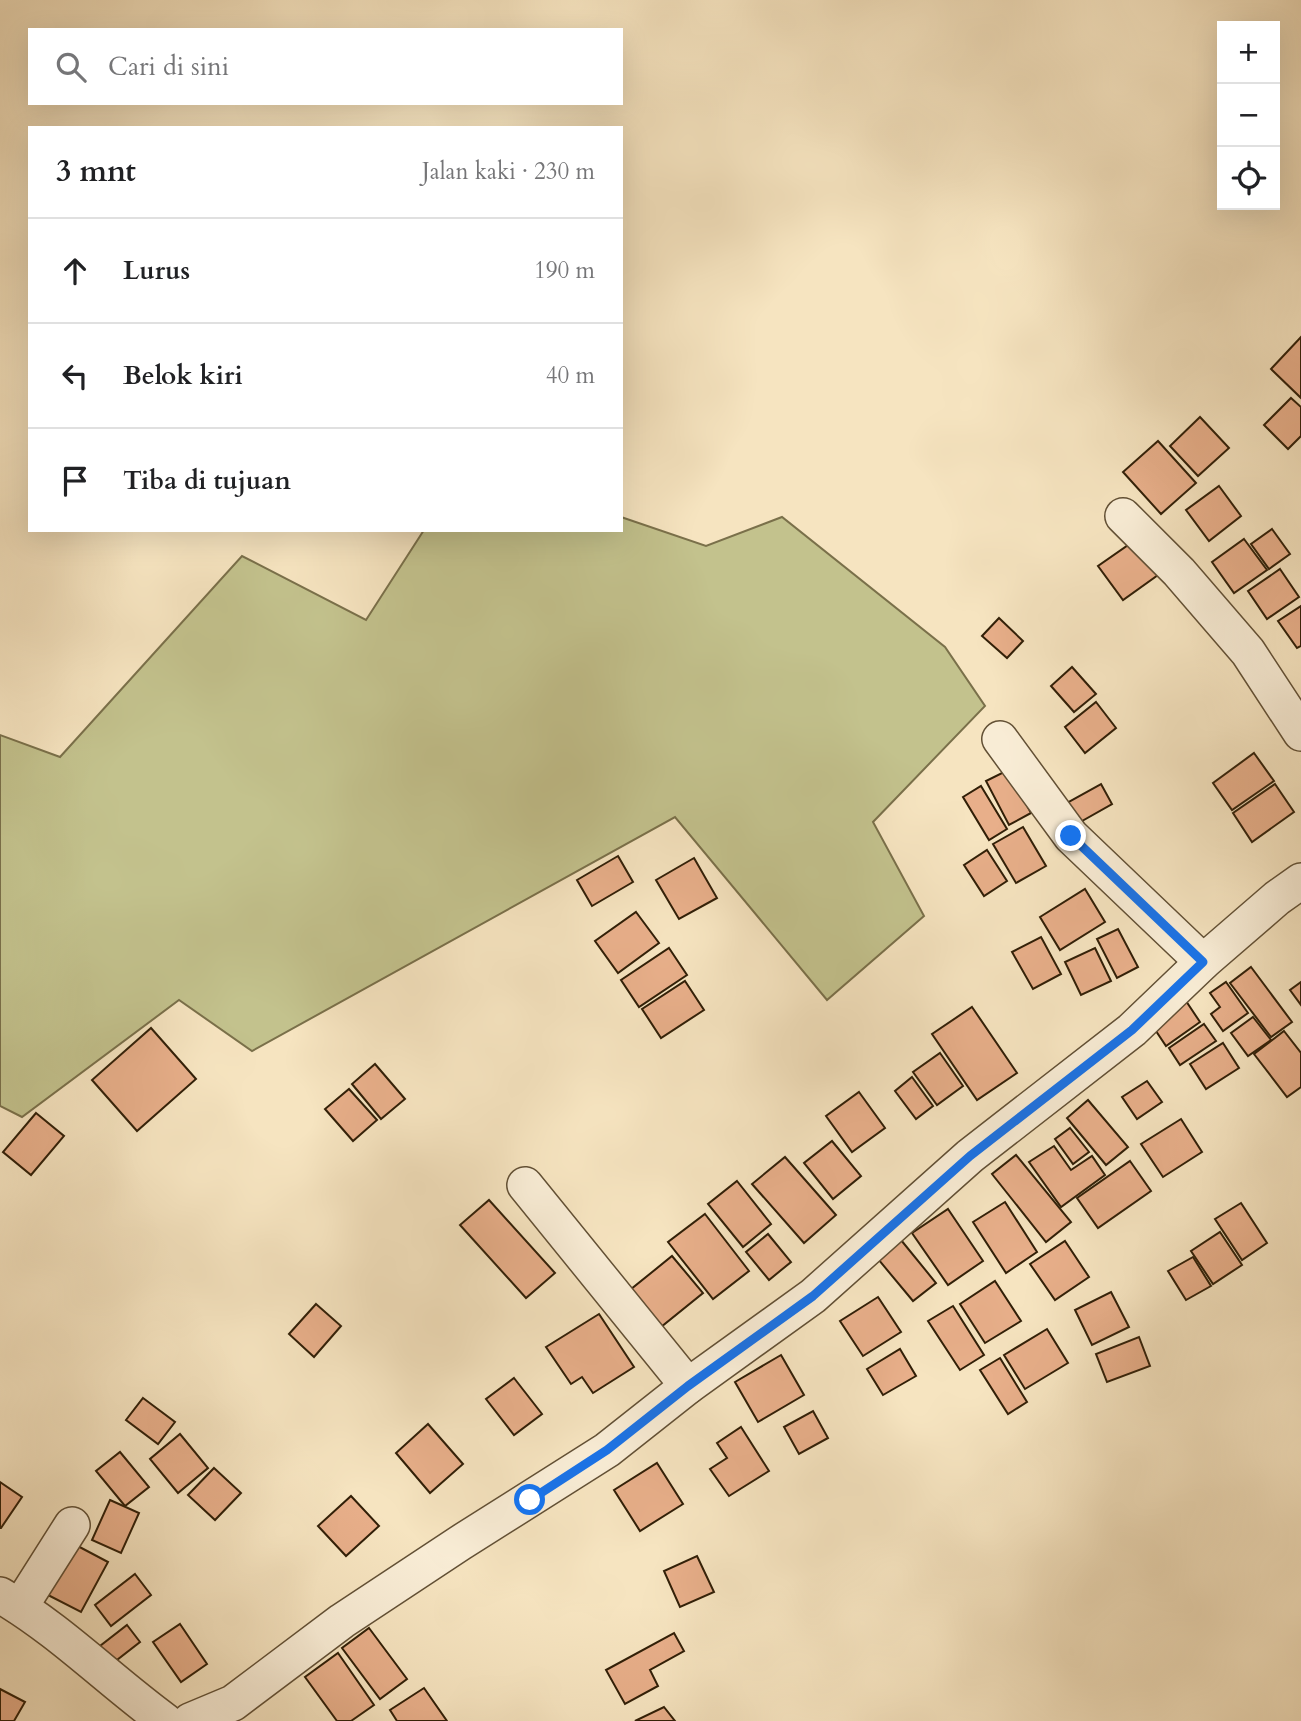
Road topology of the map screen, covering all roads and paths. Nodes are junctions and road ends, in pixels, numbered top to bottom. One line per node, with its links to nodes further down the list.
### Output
1 (1123, 516): 2 (street)
2 (1301, 733)
3 (1000, 739): 5 (street)
4 (1301, 881): 5 (street)
5 (1203, 962): 7 (street)
6 (525, 1185): 7 (street)
7 (688, 1386): 11 (street)
8 (72, 1525): 9 (street)
9 (10, 1601): 10 (street)
10 (165, 1721)
11 (190, 1721)

